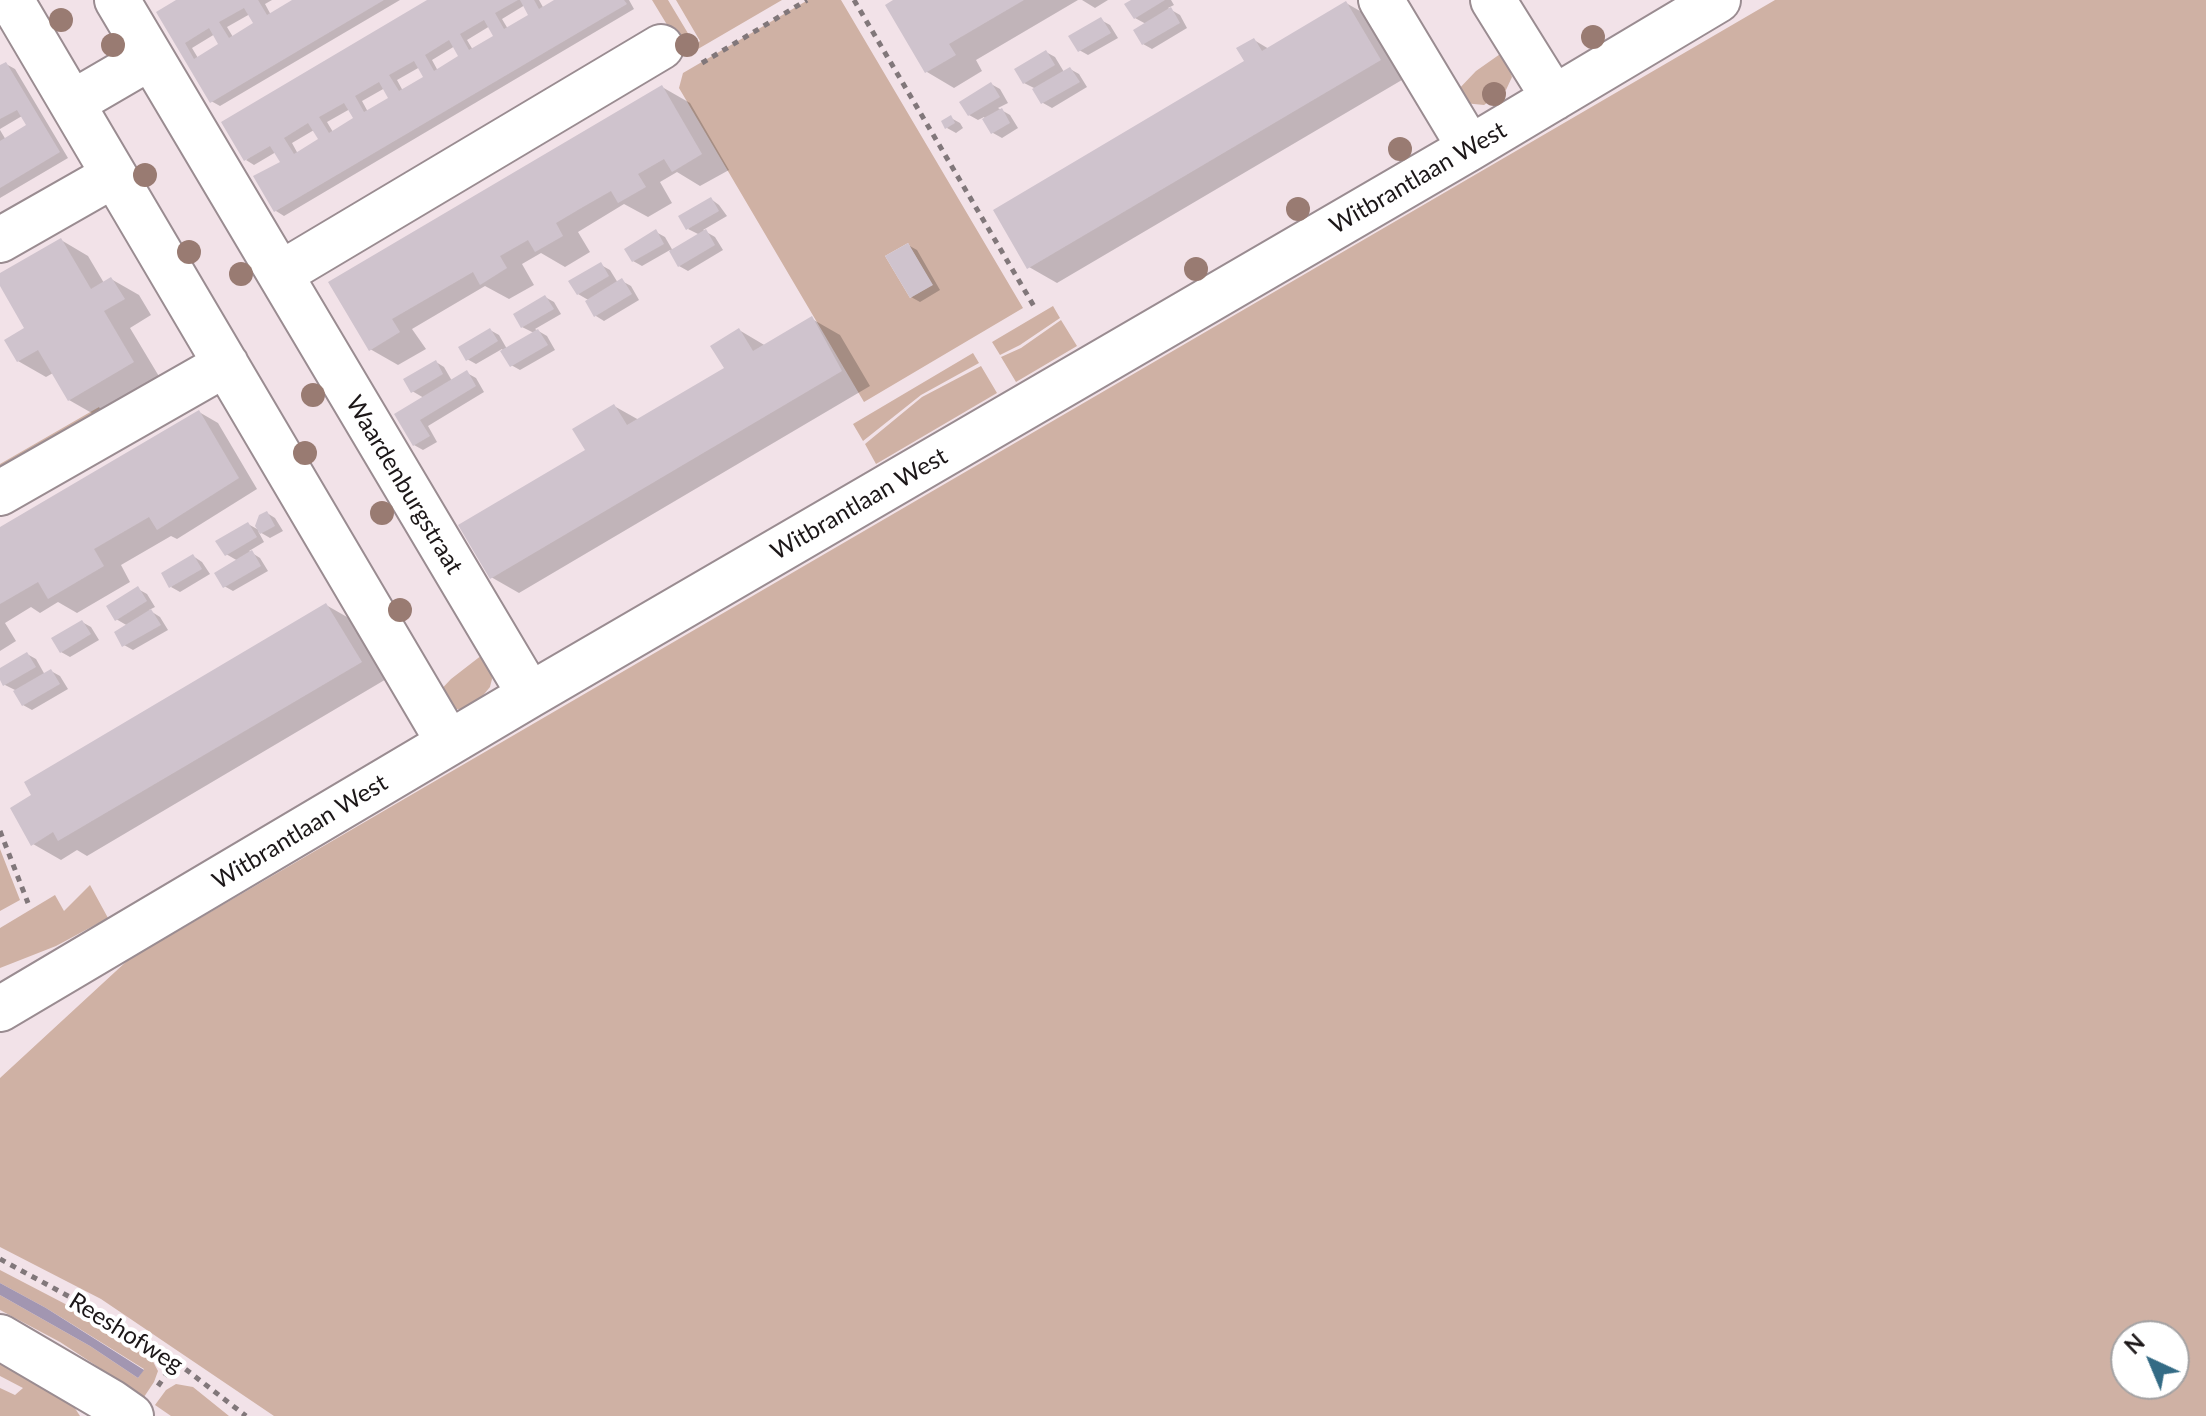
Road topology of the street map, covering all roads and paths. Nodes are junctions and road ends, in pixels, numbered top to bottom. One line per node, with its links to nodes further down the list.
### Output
1 (11, 0): 11 (street)
2 (117, 0): 8 (street, Waardenburgstraat)
3 (807, 0): 9 (path)
4 (854, 0): 16 (path)
5 (1381, 0): 12 (street)
6 (1493, 0): 10 (street)
7 (1718, 0): 10 (street, Witbrantlaan West)
8 (151, 57): 11 (street); 15 (street, Waardenburgstraat)
9 (676, 58): 15 (street)
10 (1554, 98): 12 (street, Witbrantlaan West)
11 (72, 103): 13 (street)
12 (1470, 148): 19 (street, Witbrantlaan West)
13 (114, 175): 14 (street); 17 (street)
14 (0, 240)
15 (280, 274): 19 (street, Waardenburgstraat)
16 (1035, 308)
17 (226, 364): 18 (street); 20 (street)
18 (0, 493)
19 (530, 695): 20 (street, Witbrantlaan West)
20 (449, 743): 23 (street, Witbrantlaan West)
21 (0, 831): 22 (path)
22 (28, 903)
23 (0, 1009)
24 (0, 1259): 27 (path, Reeshofweg)
25 (0, 1337): 26 (street)
26 (131, 1416)
27 (246, 1416)

